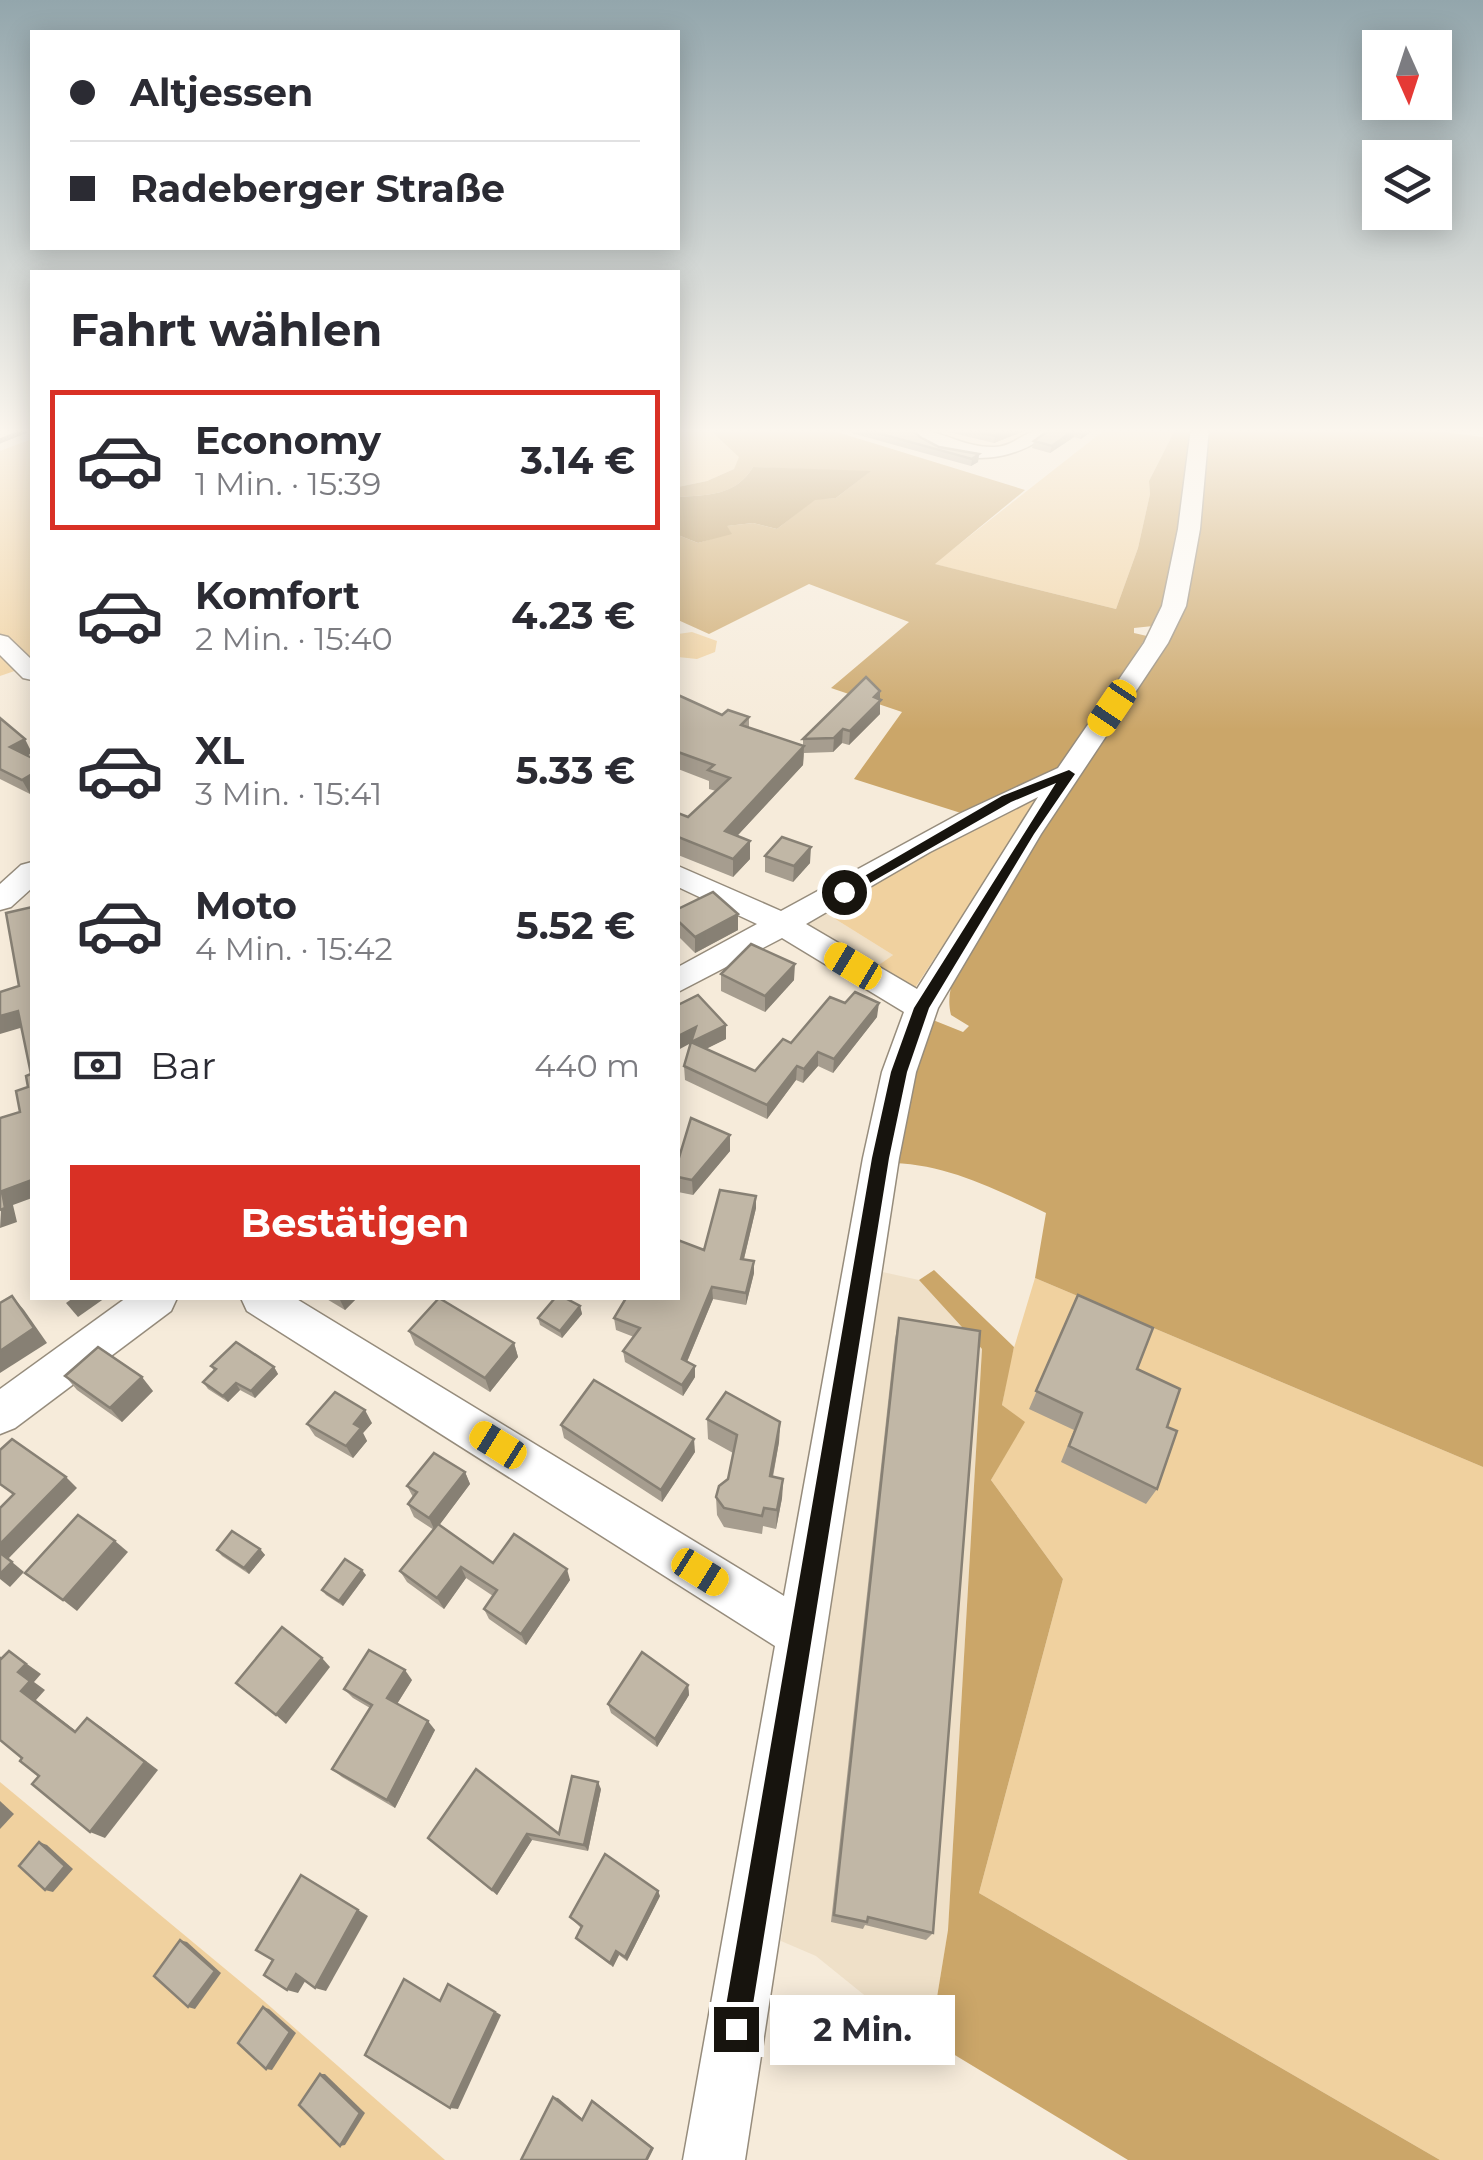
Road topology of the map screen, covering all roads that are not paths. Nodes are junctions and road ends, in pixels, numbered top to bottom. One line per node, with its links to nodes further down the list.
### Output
1 (1189, 529): 2 (street)
2 (1069, 774): 6 (street); 8 (street)
3 (30, 874): 5 (street)
4 (680, 876): 6 (street)
5 (0, 900)
6 (785, 925): 7 (street); 8 (street)
7 (680, 980)
8 (922, 1008): 12 (street)
9 (154, 1300): 11 (street)
10 (264, 1300): 12 (street)
11 (0, 1414)
12 (802, 1635): 13 (street)
13 (714, 2160)

